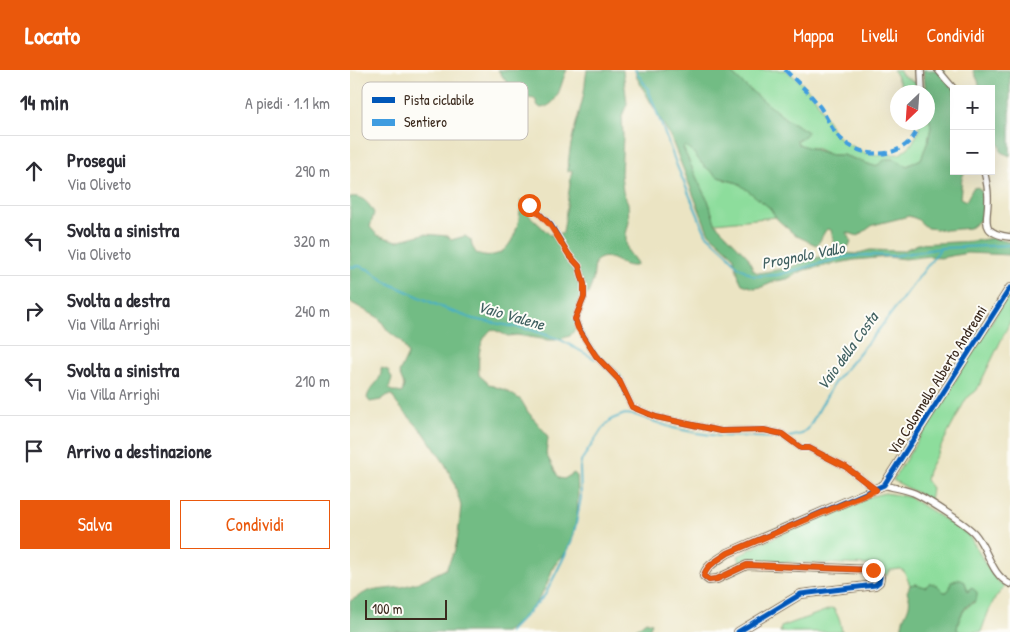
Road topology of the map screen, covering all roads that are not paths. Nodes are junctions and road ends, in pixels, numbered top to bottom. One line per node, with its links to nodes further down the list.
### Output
1 (921, 70): 3 (street)
2 (938, 70): 4 (street)
3 (922, 85)
4 (951, 85)
5 (985, 175): 7 (street)
6 (529, 205): 10 (street)
7 (1010, 237)
8 (1010, 288): 9 (street, Via Colonnello Alberto Andreani)
9 (884, 486): 10 (street); 11 (street)
10 (876, 490): 12 (street)
11 (1010, 584)
12 (738, 632)

